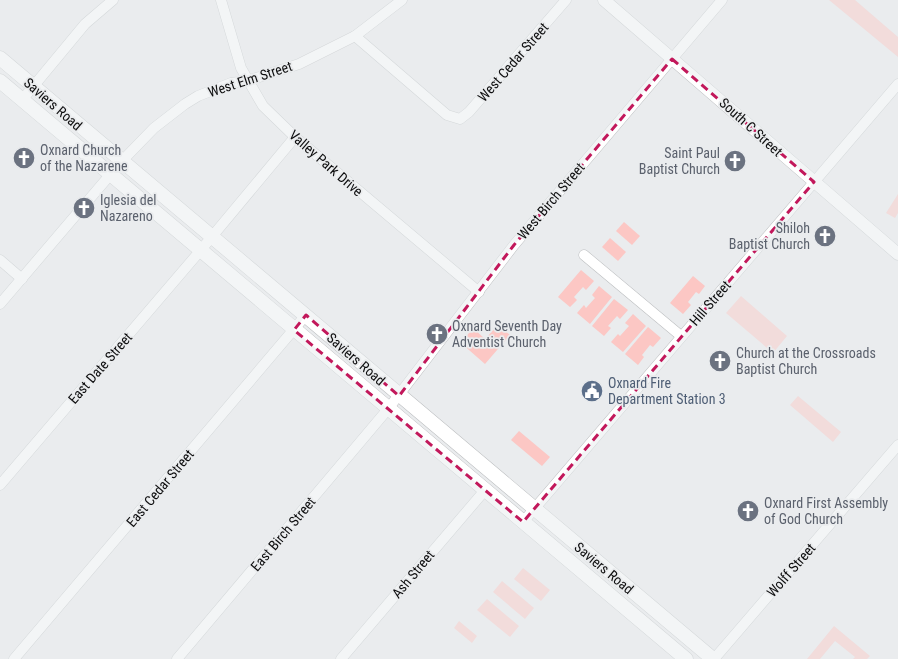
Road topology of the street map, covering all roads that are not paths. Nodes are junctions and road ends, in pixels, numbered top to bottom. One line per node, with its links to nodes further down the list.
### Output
1 (113, 0): 13 (street)
2 (221, 0): 10 (street, Valley Park Drive)
3 (402, 0): 7 (street, West Elm Street)
4 (566, 0): 7 (street, West Cedar Street)
5 (604, 0): 9 (street, South C Street)
6 (722, 0): 9 (street, West Birch Street)
7 (355, 36): 10 (street, West Elm Street)
8 (0, 58): 13 (main road, Saviers Road)
9 (672, 59): 18 (street, South C Street); 25 (street, West Birch Street)
10 (247, 80): 15 (street, Valley Park Drive); 16 (street, West Elm Street)
11 (0, 81): 14 (main road, Saviers Road)
12 (898, 84): 18 (street, Hill Street)
13 (33, 87): 14 (street); 16 (main road, Saviers Road)
14 (22, 100): 17 (main road, Saviers Road)
15 (296, 137): 19 (street, East Date Street); 25 (street, Valley Park Drive)
16 (121, 162): 17 (street, West Elm Street); 19 (main road, Saviers Road)
17 (110, 175): 20 (main road, Saviers Road); 24 (street, West Elm Street)
18 (814, 182): 21 (street, South C Street); 29 (street, Hill Street)
19 (212, 238): 20 (street, East Date Street); 27 (main road, Saviers Road)
20 (200, 251): 28 (main road, Saviers Road); 33 (street, East Date Street)
21 (898, 254)
22 (584, 255): 29 (street)
23 (0, 260): 24 (street)
24 (22, 279): 26 (street, West Elm Street)
25 (479, 292): 30 (street, West Birch Street)
26 (0, 304)
27 (306, 315): 28 (street, East Cedar Street); 30 (main road, Saviers Road)
28 (294, 330): 31 (main road, Saviers Road); 37 (street, East Cedar Street)
29 (681, 336): 35 (street, Hill Street)
30 (399, 396): 31 (street, West Birch Street); 35 (main road, Saviers Road)
31 (388, 409): 34 (main road, Saviers Road); 38 (street, East Birch Street)
32 (898, 444): 41 (street, Wolff Street)
33 (0, 485)
34 (486, 489): 36 (main road, Saviers Road); 39 (street, Ash Street)
35 (534, 509): 36 (street, Hill Street); 41 (main road, Saviers Road)
36 (523, 522): 40 (main road, Saviers Road)
37 (14, 659)
38 (177, 659)
39 (341, 659)
40 (686, 659)
41 (714, 659)

